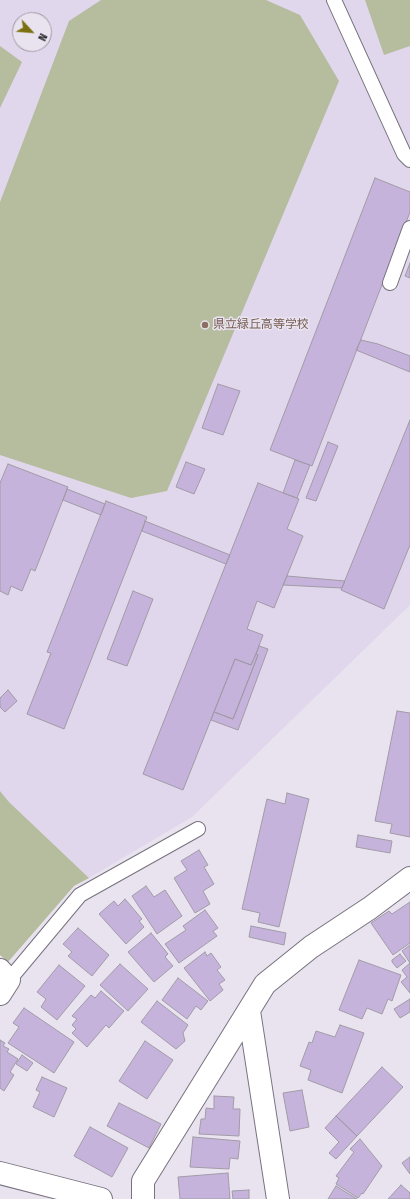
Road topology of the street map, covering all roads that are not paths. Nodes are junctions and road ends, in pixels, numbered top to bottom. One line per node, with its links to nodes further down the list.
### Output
1 (334, 0): 2 (lane)
2 (410, 160)
3 (410, 228): 4 (lane)
4 (390, 283)
5 (198, 829): 7 (lane)
6 (410, 878): 8 (street)
7 (3, 981)
8 (249, 1011): 11 (street); 12 (street)
9 (0, 1174): 10 (street)
10 (101, 1199)
11 (143, 1199)
12 (278, 1199)

